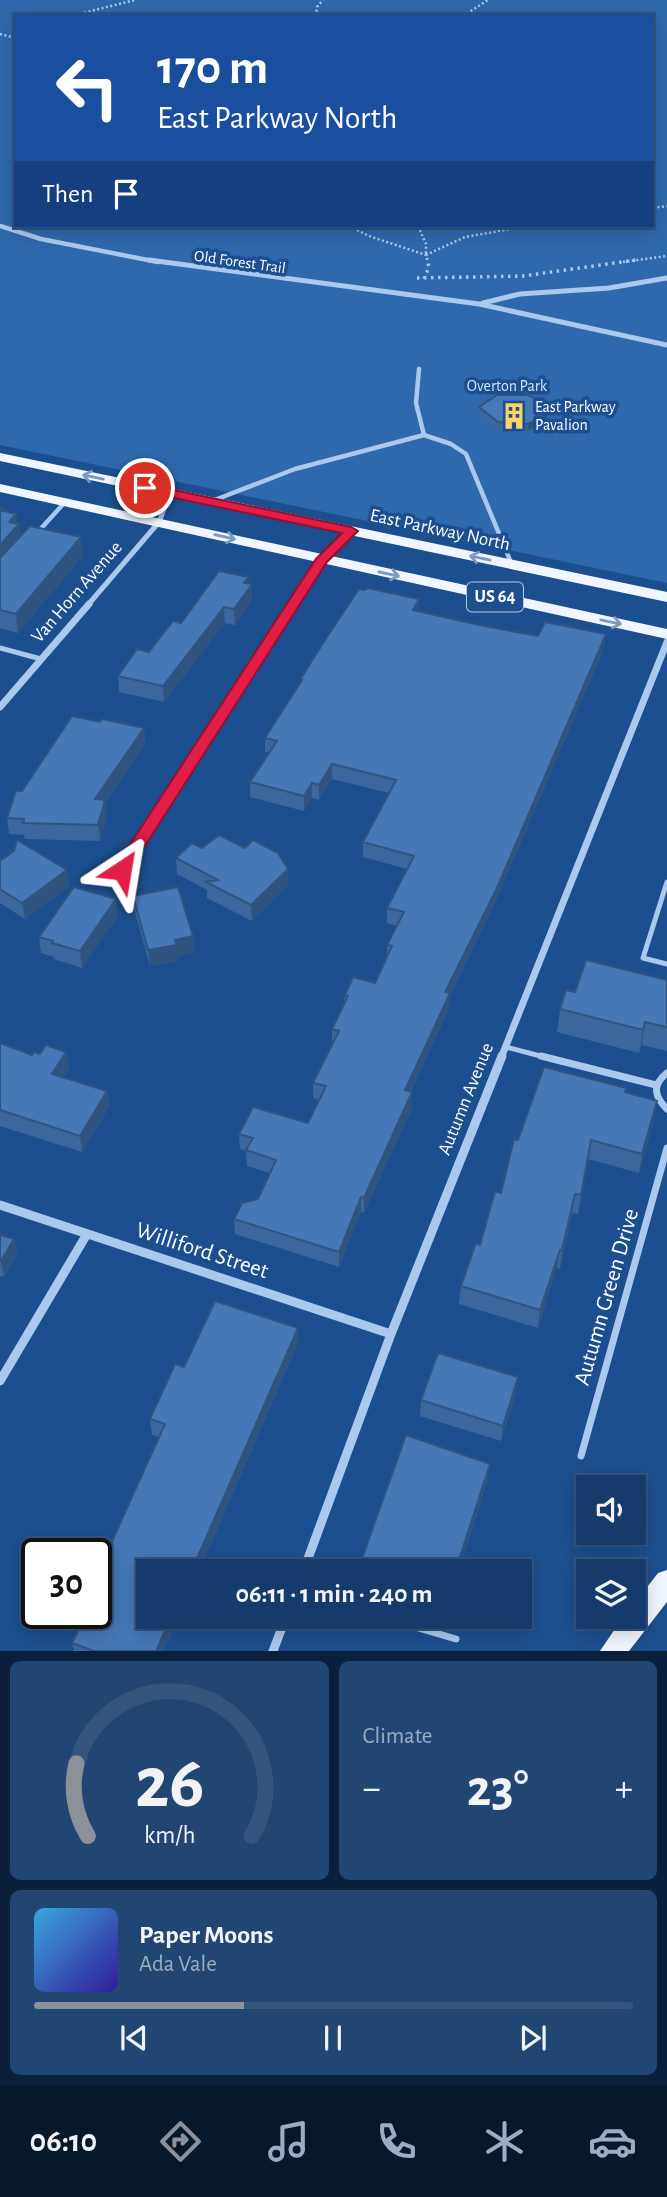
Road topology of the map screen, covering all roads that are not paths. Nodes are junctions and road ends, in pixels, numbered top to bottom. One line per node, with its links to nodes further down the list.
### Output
1 (0, 226): 3 (street, Old Forest Trail)
2 (667, 278): 3 (street)
3 (479, 304): 4 (street, Old Forest Trail)
4 (667, 345)
5 (419, 369): 6 (lane)
6 (424, 435): 11 (lane); 16 (lane)
7 (0, 457): 9 (main road, East Parkway North / US 64, one-way to 7)
8 (0, 488): 10 (main road, US 64)
9 (170, 493): 11 (main road, East Parkway North / US 64); 12 (street, Van Horn Avenue)
10 (65, 502): 12 (main road, US 64); 14 (lane)
11 (210, 502): 13 (main road, East Parkway North / US 64)
12 (159, 522): 15 (main road, US 64, one-way to 15); 21 (street, Van Horn Avenue)
13 (351, 531): 15 (street); 16 (main road, East Parkway North / US 64, one-way to 13)
14 (33, 537)
15 (322, 559): 18 (main road, US 64, one-way to 18); 23 (street)
16 (512, 565): 17 (main road, East Parkway North / US 64)
17 (667, 597)
18 (667, 635)
19 (667, 642): 26 (street, Autumn Avenue)
20 (0, 648): 21 (lane)
21 (41, 659): 22 (street, Van Horn Avenue)
22 (0, 707)
23 (122, 870)
24 (667, 882): 25 (lane)
25 (667, 964)
26 (506, 1047): 28 (lane); 33 (street, Autumn Avenue)
27 (667, 1073): 28 (lane)
28 (656, 1085): 29 (lane)
29 (667, 1109)
30 (667, 1148): 35 (lane, Autumn Green Drive)
31 (0, 1205): 32 (street, Williford Street)
32 (87, 1234): 33 (street, Williford Street); 34 (street)
33 (391, 1334): 36 (street, Autumn Avenue)
34 (0, 1381)
35 (581, 1455)
36 (308, 1559)
37 (667, 1582): 42 (main road)
38 (281, 1629): 41 (street)
39 (422, 1629): 40 (lane)
40 (456, 1639)
41 (273, 1651)
42 (613, 1651)

